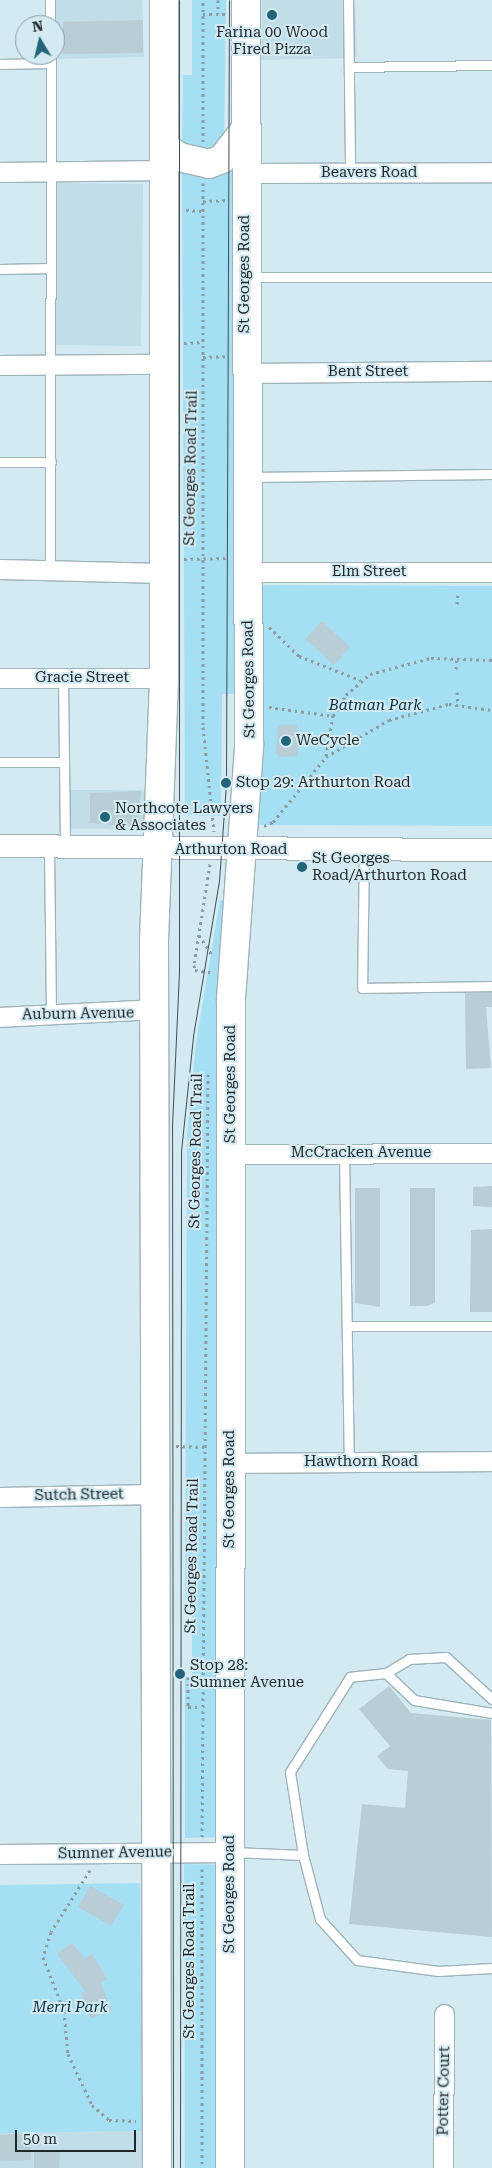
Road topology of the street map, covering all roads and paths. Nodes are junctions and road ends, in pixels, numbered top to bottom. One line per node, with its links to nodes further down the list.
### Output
1 (50, 0): 8 (lane)
2 (164, 0): 15 (highway)
3 (203, 0): 16 (path, St Georges Road Trail)
4 (218, 0): 7 (path)
5 (246, 0): 14 (highway, St Georges Road)
6 (348, 0): 13 (lane)
7 (218, 14)
8 (50, 15)
9 (15, 63): 10 (lane)
10 (0, 64)
11 (51, 65): 18 (lane)
12 (492, 65): 13 (lane)
13 (349, 67): 21 (lane)
14 (245, 130): 16 (highway); 20 (highway, St Georges Road)
15 (164, 158): 16 (highway); 18 (street); 28 (highway)
16 (202, 165): 35 (path, St Georges Road Trail)
17 (0, 172): 18 (street)
18 (50, 172): 22 (lane)
19 (492, 172): 21 (street, Beavers Road)
20 (246, 173): 21 (street, Beavers Road); 24 (highway, St Georges Road)
21 (350, 173)
22 (51, 268): 23 (lane); 27 (lane)
23 (0, 269)
24 (245, 277): 25 (lane); 30 (highway, St Georges Road)
25 (492, 277)
26 (0, 364): 27 (street)
27 (50, 364): 28 (street); 32 (lane)
28 (163, 364): 37 (highway)
29 (492, 371): 30 (street, Bent Street)
30 (245, 373): 34 (highway, St Georges Road)
31 (0, 462): 32 (lane)
32 (51, 462): 39 (lane)
33 (492, 474): 34 (lane)
34 (246, 477): 36 (highway, St Georges Road)
35 (201, 559): 36 (path); 37 (path); 63 (path, St Georges Road Trail)
36 (247, 565): 40 (street, Elm Street); 66 (highway, St Georges Road)
37 (164, 566): 39 (street); 49 (highway)
38 (0, 569): 39 (street)
39 (50, 570)
40 (492, 572)
41 (458, 592): 42 (path)
42 (457, 604)
43 (263, 622): 50 (path)
44 (457, 657): 45 (path); 46 (path); 50 (path)
45 (492, 660)
46 (456, 669)
47 (0, 678): 48 (street, Gracie Street)
48 (63, 678): 49 (street, Gracie Street); 58 (lane)
49 (164, 678): 62 (highway)
50 (360, 680): 55 (path)
51 (457, 692): 52 (path)
52 (458, 705): 54 (path); 56 (path)
53 (263, 706): 55 (path)
54 (492, 710)
55 (333, 716): 56 (path)
56 (326, 757): 59 (path)
57 (0, 762): 58 (lane)
58 (64, 762): 61 (lane)
59 (264, 826)
60 (0, 846): 61 (street, Arthurton Road)
61 (57, 847): 62 (street, Arthurton Road); 72 (lane)
62 (158, 849): 63 (street, Arthurton Road); 71 (highway)
63 (212, 850): 66 (street, Arthurton Road); 67 (path, St Georges Road Trail)
64 (364, 850): 65 (street, Arthurton Road); 66 (street, Arthurton Road); 70 (lane)
65 (492, 850)
66 (242, 851): 76 (highway, St Georges Road)
67 (199, 935): 68 (path); 68 (path, St Georges Road Trail)
68 (217, 975): 69 (path)
69 (216, 983)
70 (492, 986)
71 (156, 1009): 72 (street, Auburn Avenue); 80 (highway)
72 (51, 1015): 73 (street, Auburn Avenue)
73 (0, 1017)
74 (208, 1067): 81 (path, St Georges Road Trail)
75 (492, 1153): 77 (street, McCracken Avenue)
76 (230, 1154): 77 (street, McCracken Avenue); 81 (highway, St Georges Road)
77 (344, 1154): 78 (lane)
78 (347, 1326): 79 (lane); 83 (lane)
79 (492, 1326)
80 (158, 1447): 81 (path); 84 (highway)
81 (222, 1452): 83 (street, Hawthorn Road); 89 (path, St Georges Road Trail); 93 (highway, St Georges Road)
82 (492, 1461): 83 (street, Hawthorn Road)
83 (349, 1462)
84 (157, 1494): 85 (street, Sutch Street); 91 (highway)
85 (0, 1497)
86 (386, 1673): 88 (lane); 90 (lane); 96 (lane)
87 (188, 1677): 89 (path)
88 (492, 1699)
89 (202, 1707): 92 (path, St Georges Road Trail)
90 (492, 1713)
91 (158, 1852): 92 (street, Sumner Avenue); 94 (street, Sumner Avenue); 100 (highway)
92 (202, 1852): 93 (street, Sumner Avenue); 101 (path, St Georges Road Trail)
93 (230, 1852): 96 (lane); 102 (highway, St Georges Road)
94 (98, 1853): 95 (street, Sumner Avenue); 99 (path)
95 (0, 1854)
96 (303, 1855): 97 (lane)
97 (492, 1968)
98 (444, 2014): 103 (street, Potter Court)
99 (144, 2121)
100 (157, 2168)
101 (202, 2168)
102 (230, 2168)
103 (443, 2168)

